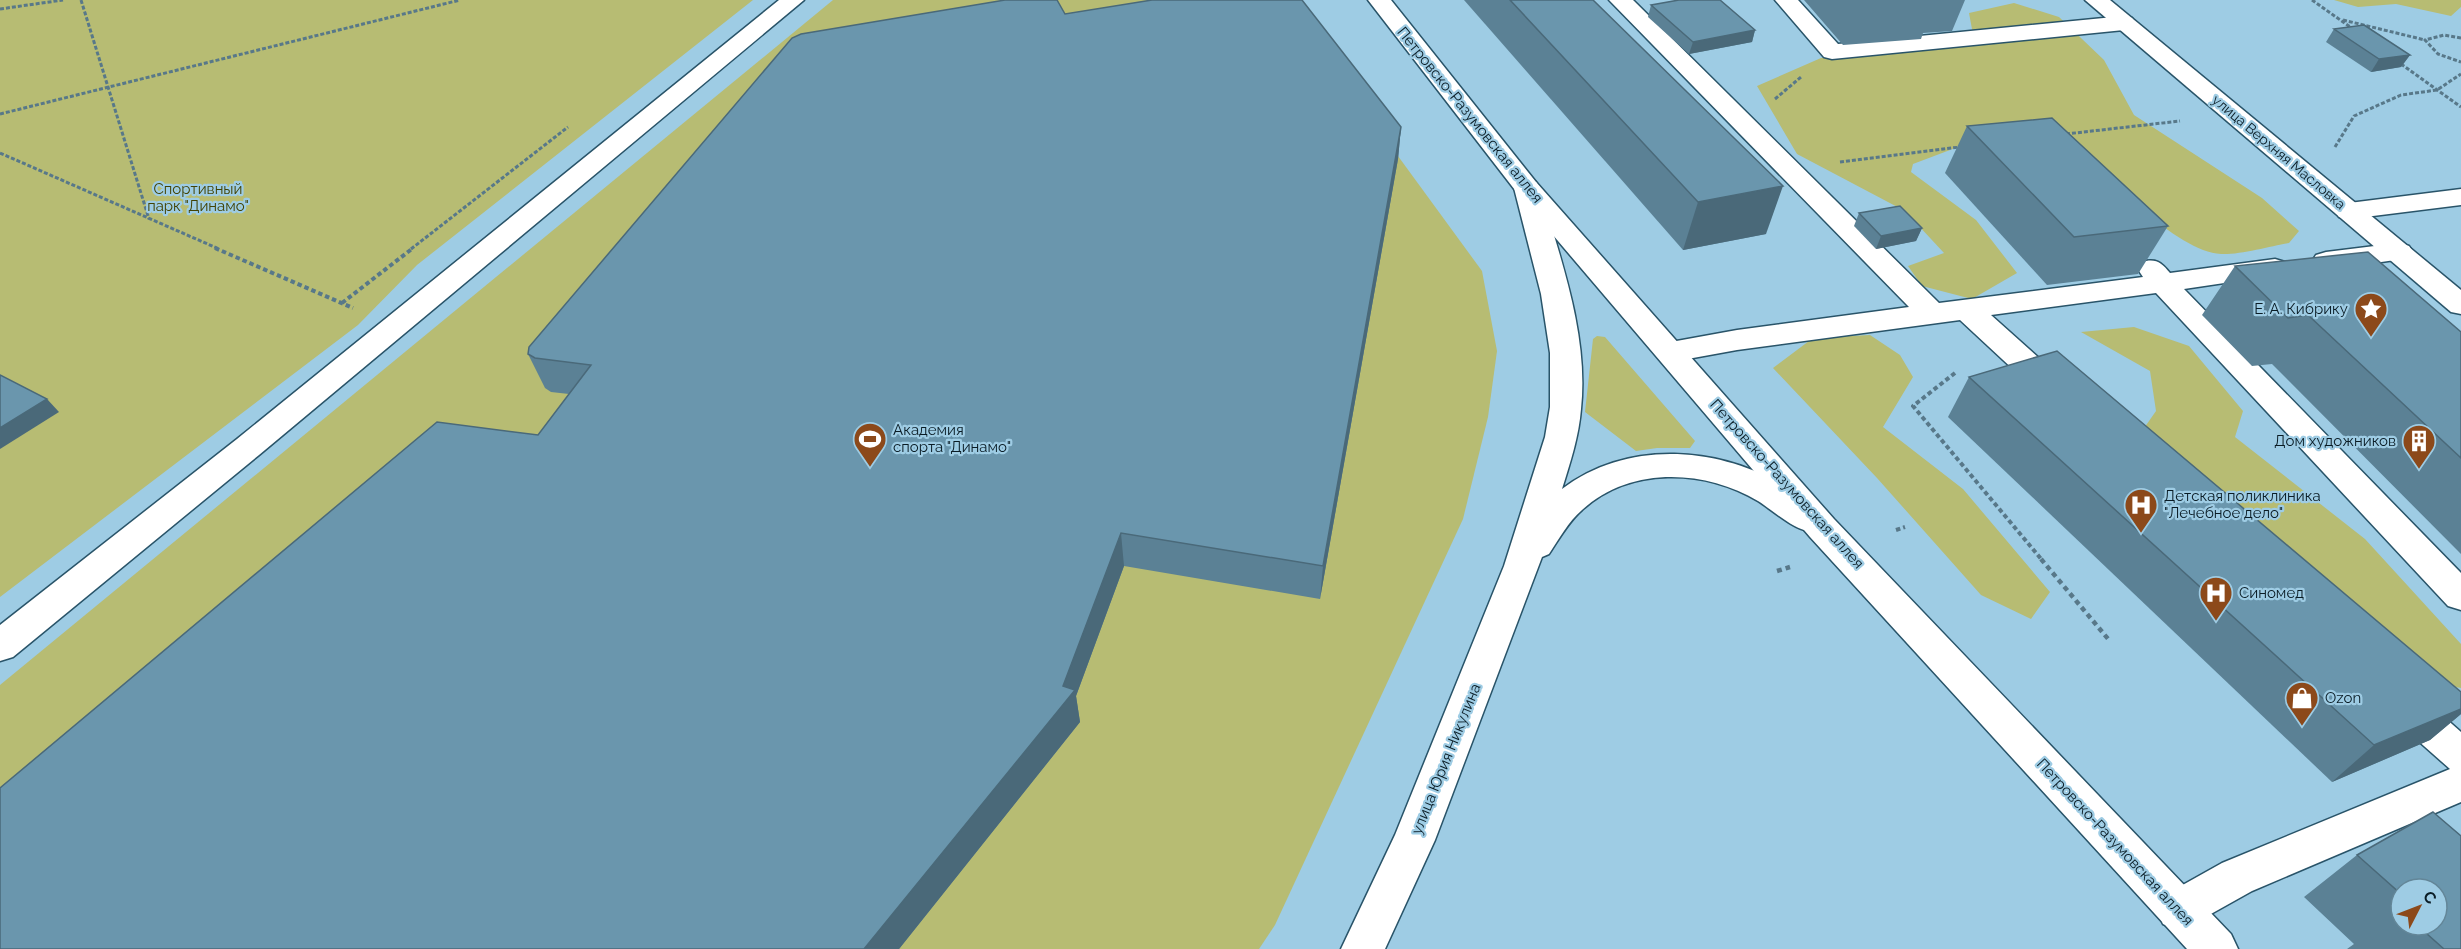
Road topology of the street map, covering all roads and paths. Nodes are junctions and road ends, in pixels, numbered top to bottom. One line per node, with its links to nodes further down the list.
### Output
1 (63, 0): 10 (path)
2 (81, 0): 20 (path)
3 (460, 0): 20 (path)
4 (793, 0): 43 (street)
5 (1379, 0): 32 (street, Петровско-Разумовская аллея)
6 (1621, 0): 26 (street)
7 (1786, 0): 16 (street)
8 (2096, 0): 12 (street, улица Верхняя Масловка)
9 (2312, 0): 11 (path)
10 (0, 9)
11 (2339, 19): 13 (path); 15 (path)
12 (2124, 23): 16 (street); 34 (street, улица Верхняя Масловка)
13 (2357, 32)
14 (2461, 38): 15 (path)
15 (2425, 40): 18 (path)
16 (1833, 52): 26 (path)
17 (2392, 58): 21 (path)
18 (2461, 62)
19 (2461, 74): 21 (path)
20 (108, 88): 23 (path); 35 (path)
21 (2437, 90): 22 (path); 29 (path)
22 (2461, 107)
23 (0, 114)
24 (2180, 121): 27 (path)
25 (574, 123): 39 (path)
26 (1744, 123): 31 (street)
27 (2056, 136)
28 (1964, 147): 31 (path)
29 (2332, 152)
30 (0, 153): 35 (path)
31 (1788, 168): 42 (street)
32 (1527, 188): 44 (street, Петровско-Разумовская аллея); 52 (street, улица Юрия Никулина)
33 (2461, 197): 34 (street)
34 (2349, 211): 37 (street, улица Верхняя Масловка)
35 (149, 219): 39 (path)
36 (2133, 249): 38 (street)
37 (2399, 252): 38 (street); 40 (street, улица Верхняя Масловка)
38 (2165, 283): 41 (street); 48 (street)
39 (342, 303): 43 (path)
40 (2461, 305)
41 (1966, 309): 42 (street); 46 (street)
42 (1932, 313): 44 (street)
43 (395, 326): 57 (street)
44 (1671, 352): 50 (street, Петровско-Разумовская аллея)
45 (1955, 373): 56 (path)
46 (2081, 413)
47 (2428, 520): 48 (street)
48 (2393, 525): 55 (street)
49 (1905, 527): 51 (path)
50 (1822, 528): 52 (street, улица Юрия Никулина); 63 (street, Петровско-Разумовская аллея)
51 (1896, 530)
52 (1522, 566): 64 (street, улица Юрия Никулина)
53 (1790, 567): 54 (path)
54 (1777, 571)
55 (2461, 596)
56 (2109, 640)
57 (0, 646)
58 (2381, 684): 59 (street)
59 (2461, 756)
60 (2461, 783): 61 (street)
61 (2388, 812): 62 (street); 63 (street)
62 (2419, 839)
63 (2178, 910): 65 (street, Петровско-Разумовская аллея)
64 (1363, 949)
65 (2216, 949)

